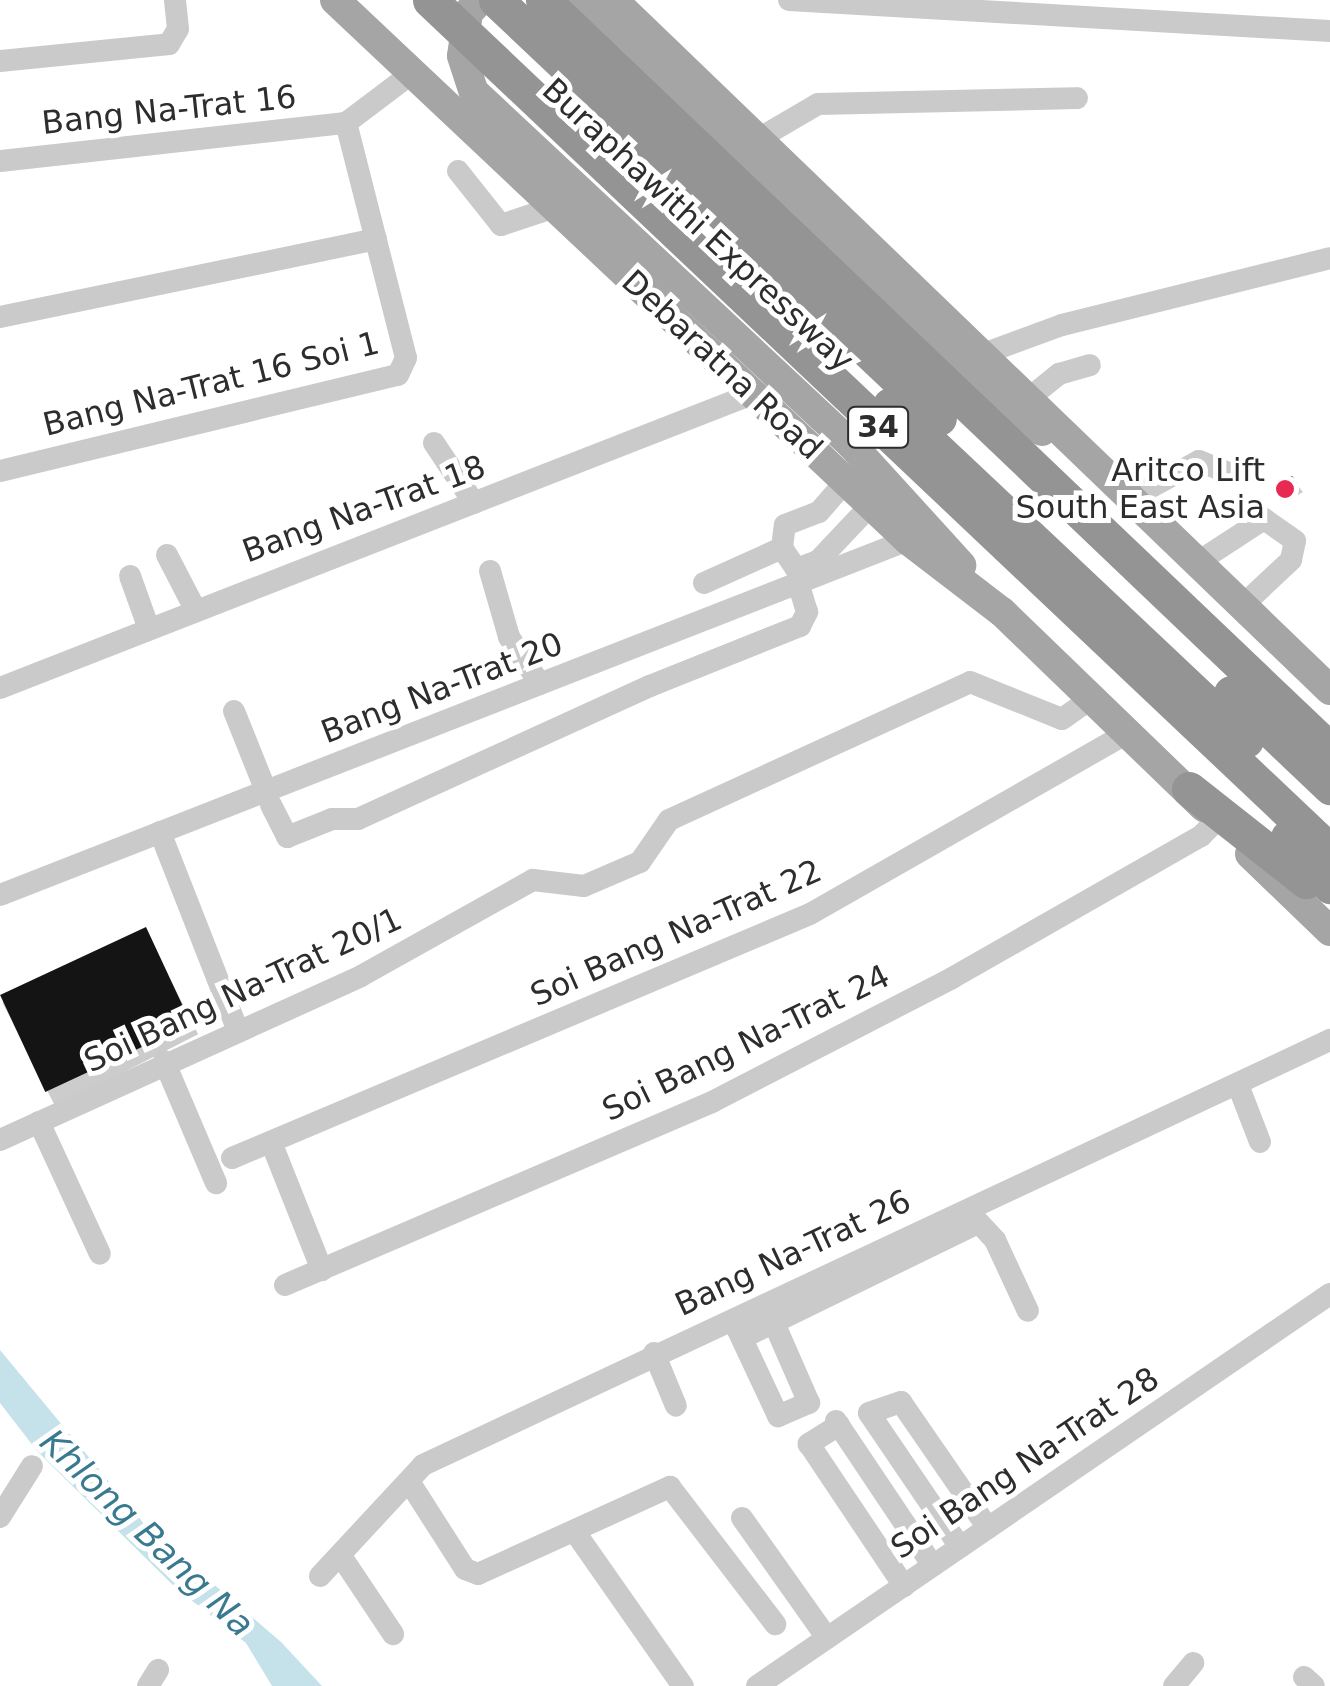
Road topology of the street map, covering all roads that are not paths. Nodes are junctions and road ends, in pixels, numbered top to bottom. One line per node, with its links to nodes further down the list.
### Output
1 (175, 0): 12 (street)
2 (335, 0): 13 (main road, Debaratna Road / 34)
3 (480, 0): 45 (main road)
4 (496, 0): 55 (highway, Buraphawithi Expressway)
5 (543, 0): 54 (highway, 34)
6 (579, 0): 28 (main road)
7 (789, 0): 10 (street)
8 (437, 1): 52 (highway, Debaratna Road / 34); 58 (highway, Buraphawithi Expressway)
9 (625, 3): 16 (main road)
10 (1017, 6): 11 (street)
11 (1330, 32)
12 (0, 61)
13 (412, 73): 15 (street); 19 (main road, Debaratna Road / 34)
14 (1077, 98): 16 (street)
15 (346, 123): 17 (street, Bang Na-Trat 16); 20 (street, Bang Na-Trat 16 Soi 1)
16 (758, 139): 23 (main road)
17 (0, 161)
18 (458, 170): 19 (street)
19 (555, 207): 25 (main road, Debaratna Road / 34)
20 (376, 239): 22 (street); 29 (street, Bang Na-Trat 16 Soi 1)
21 (1330, 258): 23 (street)
22 (0, 317)
23 (983, 354): 26 (main road)
24 (1090, 365): 26 (street)
25 (752, 394): 31 (main road, Debaratna Road / 34); 33 (street, Bang Na-Trat 18)
26 (1028, 398): 28 (main road)
27 (434, 443): 33 (street)
28 (1103, 470): 32 (main road)
29 (0, 471)
30 (1231, 474): 32 (street)
31 (846, 480): 34 (main road, Debaratna Road / 34); 36 (street)
32 (1131, 498): 38 (main road)
33 (474, 503): 44 (street, Bang Na-Trat 18)
34 (871, 505): 35 (main road, Debaratna Road / 34); 36 (street)
35 (908, 540): 42 (street, Bang Na-Trat 20); 45 (main road, Debaratna Road / 34)
36 (782, 548): 41 (street)
37 (168, 555): 44 (street)
38 (1198, 562): 43 (main road); 43 (street)
39 (490, 571): 47 (street)
40 (130, 576): 46 (street)
41 (704, 583)
42 (798, 583): 47 (street, Bang Na-Trat 20); 57 (street)
43 (1242, 606): 49 (main road)
44 (195, 609): 46 (street, Bang Na-Trat 18)
45 (1002, 612): 50 (main road, Debaratna Road / 34)
46 (149, 628): 48 (street, Bang Na-Trat 18)
47 (540, 684): 57 (street, Bang Na-Trat 20)
48 (0, 688)
49 (1330, 690)
50 (1092, 698): 53 (main road, Debaratna Road / 34); 66 (street, Soi Bang Na-Trat 20/1)
51 (234, 711): 57 (street)
52 (1184, 715): 61 (highway, Debaratna Road / 34); 62 (highway)
53 (1129, 732): 56 (main road, Debaratna Road / 34); 72 (street, Soi Bang Na-Trat 22)
54 (1322, 741)
55 (1330, 786)
56 (1189, 788): 59 (main road, Debaratna Road / 34); 64 (highway)
57 (269, 798): 60 (street, Bang Na-Trat 20)
58 (1330, 819)
59 (1216, 821): 65 (main road, Debaratna Road / 34); 78 (street, Soi Bang Na-Trat 24)
60 (160, 832): 63 (street, Bang Na-Trat 20); 66 (street)
61 (1330, 851)
62 (1330, 886)
63 (0, 895)
64 (1330, 900)
65 (1330, 930)
66 (238, 1028): 68 (street, Soi Bang Na-Trat 20/1)
67 (1330, 1040): 69 (street, Bang Na-Trat 26)
68 (164, 1061): 70 (street, Soi Bang Na-Trat 20/1); 75 (street)
69 (1238, 1085): 73 (street); 76 (street, Bang Na-Trat 26)
70 (40, 1122): 71 (street, Soi Bang Na-Trat 20/1); 77 (street)
71 (0, 1140)
72 (271, 1142): 74 (street, Soi Bang Na-Trat 22); 78 (street)
73 (1260, 1142)
74 (232, 1158)
75 (216, 1183)
76 (971, 1216): 81 (street); 82 (street, Bang Na-Trat 26)
77 (100, 1254)
78 (322, 1270): 79 (street, Soi Bang Na-Trat 24)
79 (286, 1285)
80 (1330, 1294): 90 (street, Soi Bang Na-Trat 28)
81 (1028, 1311)
82 (769, 1312): 83 (street, Bang Na-Trat 26); 83 (street)
83 (737, 1327): 84 (street, Bang Na-Trat 26)
84 (654, 1353): 85 (street); 87 (street, Bang Na-Trat 26)
85 (676, 1406)
86 (32, 1466): 88 (street)
87 (410, 1483): 91 (street); 93 (street, Bang Na-Trat 26)
88 (0, 1517)
89 (742, 1518): 99 (street)
90 (988, 1528): 92 (street, Soi Bang Na-Trat 28); 92 (street)
91 (575, 1532): 97 (street); 101 (street)
92 (960, 1547): 94 (street, Soi Bang Na-Trat 28)
93 (341, 1556): 95 (street, Bang Na-Trat 26); 98 (street)
94 (933, 1566): 96 (street, Soi Bang Na-Trat 28); 96 (street)
95 (320, 1576)
96 (904, 1586): 99 (street, Soi Bang Na-Trat 28)
97 (775, 1624)
98 (393, 1634)
99 (827, 1638): 102 (street, Soi Bang Na-Trat 28)
100 (1193, 1664): 103 (street)
101 (683, 1686)
102 (758, 1686)
103 (1174, 1686)

